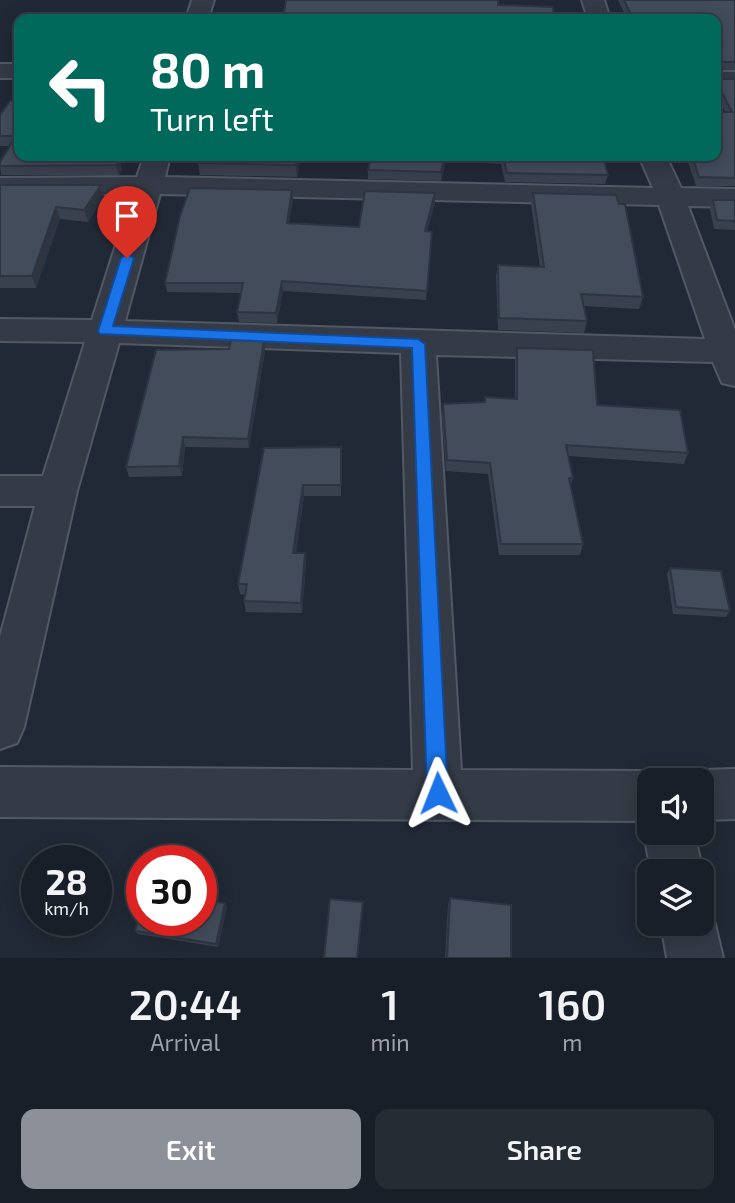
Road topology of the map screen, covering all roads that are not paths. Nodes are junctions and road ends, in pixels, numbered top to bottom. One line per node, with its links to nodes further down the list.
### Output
1 (655, 161): 4 (street)
2 (153, 170): 3 (street); 4 (street); 7 (street)
3 (0, 186)
4 (671, 197): 5 (street); 9 (street)
5 (735, 198)
6 (0, 330): 7 (street)
7 (105, 331): 8 (street); 11 (street)
8 (418, 344): 9 (street); 14 (street)
9 (732, 360)
10 (0, 491): 11 (street)
11 (58, 491): 12 (street)
12 (0, 727)
13 (0, 792): 14 (street)
14 (438, 793): 17 (street)
15 (735, 794): 16 (street)
16 (714, 795)
17 (637, 796)
18 (690, 936): 19 (street)
19 (695, 958)

